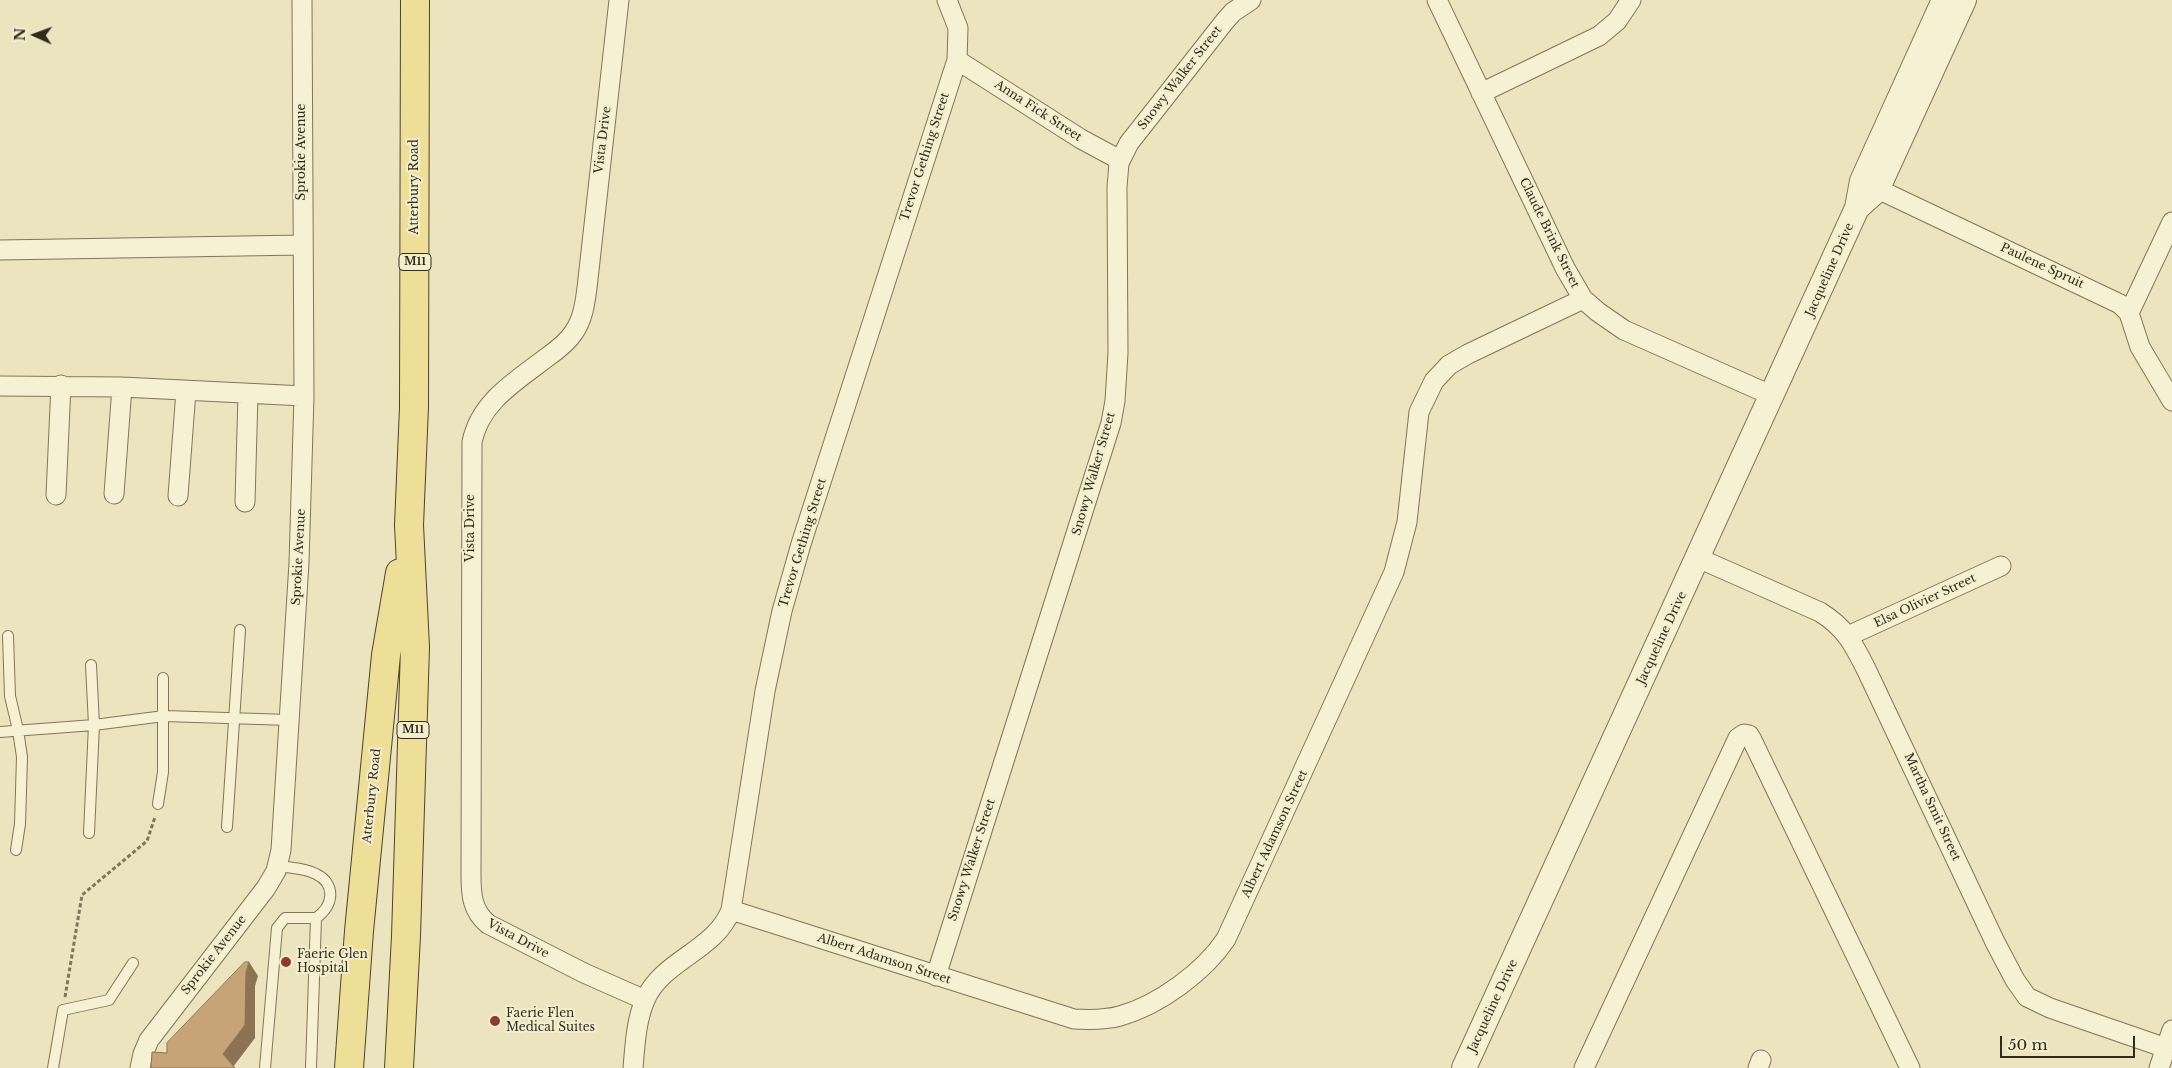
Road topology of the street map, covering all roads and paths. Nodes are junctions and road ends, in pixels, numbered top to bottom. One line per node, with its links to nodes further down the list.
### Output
1 (302, 0): 15 (street, Sprokie Avenue)
2 (415, 0): 31 (main road, Atterbury Road / M11)
3 (619, 0): 54 (street, Vista Drive)
4 (947, 0): 10 (street, Trevor Gething Street)
5 (1249, 0): 12 (street, Snowy Walker Street)
6 (1437, 0): 11 (street, Claude Brink Street)
7 (1631, 0): 11 (street)
8 (1944, 0): 13 (street, Jacqueline Drive)
9 (1964, 0): 13 (street, Jacqueline Drive)
10 (957, 60): 12 (street, Anna Fick Street); 50 (street, Trevor Gething Street)
11 (1481, 93): 17 (street, Claude Brink Street)
12 (1120, 160): 53 (street, Snowy Walker Street)
13 (1869, 186): 18 (street, Paulene Spruit); 25 (street, Jacqueline Drive)
14 (2172, 222): 18 (street)
15 (302, 245): 16 (street); 24 (street, Sprokie Avenue)
16 (0, 250)
17 (1583, 298): 25 (street, Claude Brink Street); 53 (street, Albert Adamson Street)
18 (2130, 313): 26 (street)
19 (61, 385): 20 (street); 21 (street); 28 (street)
20 (0, 386)
21 (122, 387): 22 (street); 27 (street)
22 (186, 391): 23 (street); 29 (street)
23 (248, 394): 24 (street); 30 (street)
24 (304, 396): 41 (street, Sprokie Avenue)
25 (1773, 396): 32 (street, Jacqueline Drive)
26 (2172, 401)
27 (114, 494)
28 (56, 495)
29 (178, 496)
30 (246, 502)
31 (409, 525): 62 (main road, Atterbury Road / M11); 63 (main road, Atterbury Road / M11)
32 (1698, 558): 36 (street, Martha Smit Street); 65 (street, Jacqueline Drive)
33 (2001, 566): 36 (street, Elsa Olivier Street)
34 (240, 630): 40 (lane)
35 (8, 636): 43 (lane)
36 (1848, 636): 57 (street, Martha Smit Street)
37 (91, 665): 42 (lane)
38 (163, 678): 39 (lane)
39 (164, 716): 40 (lane); 42 (lane); 45 (lane)
40 (235, 717): 41 (lane); 46 (lane)
41 (290, 720): 49 (street, Sprokie Avenue)
42 (94, 725): 43 (lane); 47 (lane)
43 (18, 730): 44 (lane); 48 (lane)
44 (0, 732)
45 (158, 804): 55 (path)
46 (227, 827)
47 (89, 833)
48 (16, 850)
49 (278, 866): 51 (lane); 59 (street, Sprokie Avenue)
50 (731, 910): 53 (street, Albert Adamson Street); 54 (street, Trevor Gething Street)
51 (316, 918): 60 (lane); 61 (lane)
52 (132, 963): 55 (lane)
53 (936, 976)
54 (645, 1000): 64 (street, Trevor Gething Street)
55 (63, 1010): 58 (lane)
56 (2172, 1030): 57 (street)
57 (2166, 1048): 68 (street)
58 (53, 1068)
59 (140, 1068)
60 (265, 1068)
61 (311, 1068)
62 (349, 1068)
63 (399, 1068)
64 (633, 1068)
65 (1464, 1068)
66 (1584, 1068): 67 (street)
67 (1910, 1068)
68 (2159, 1068)

